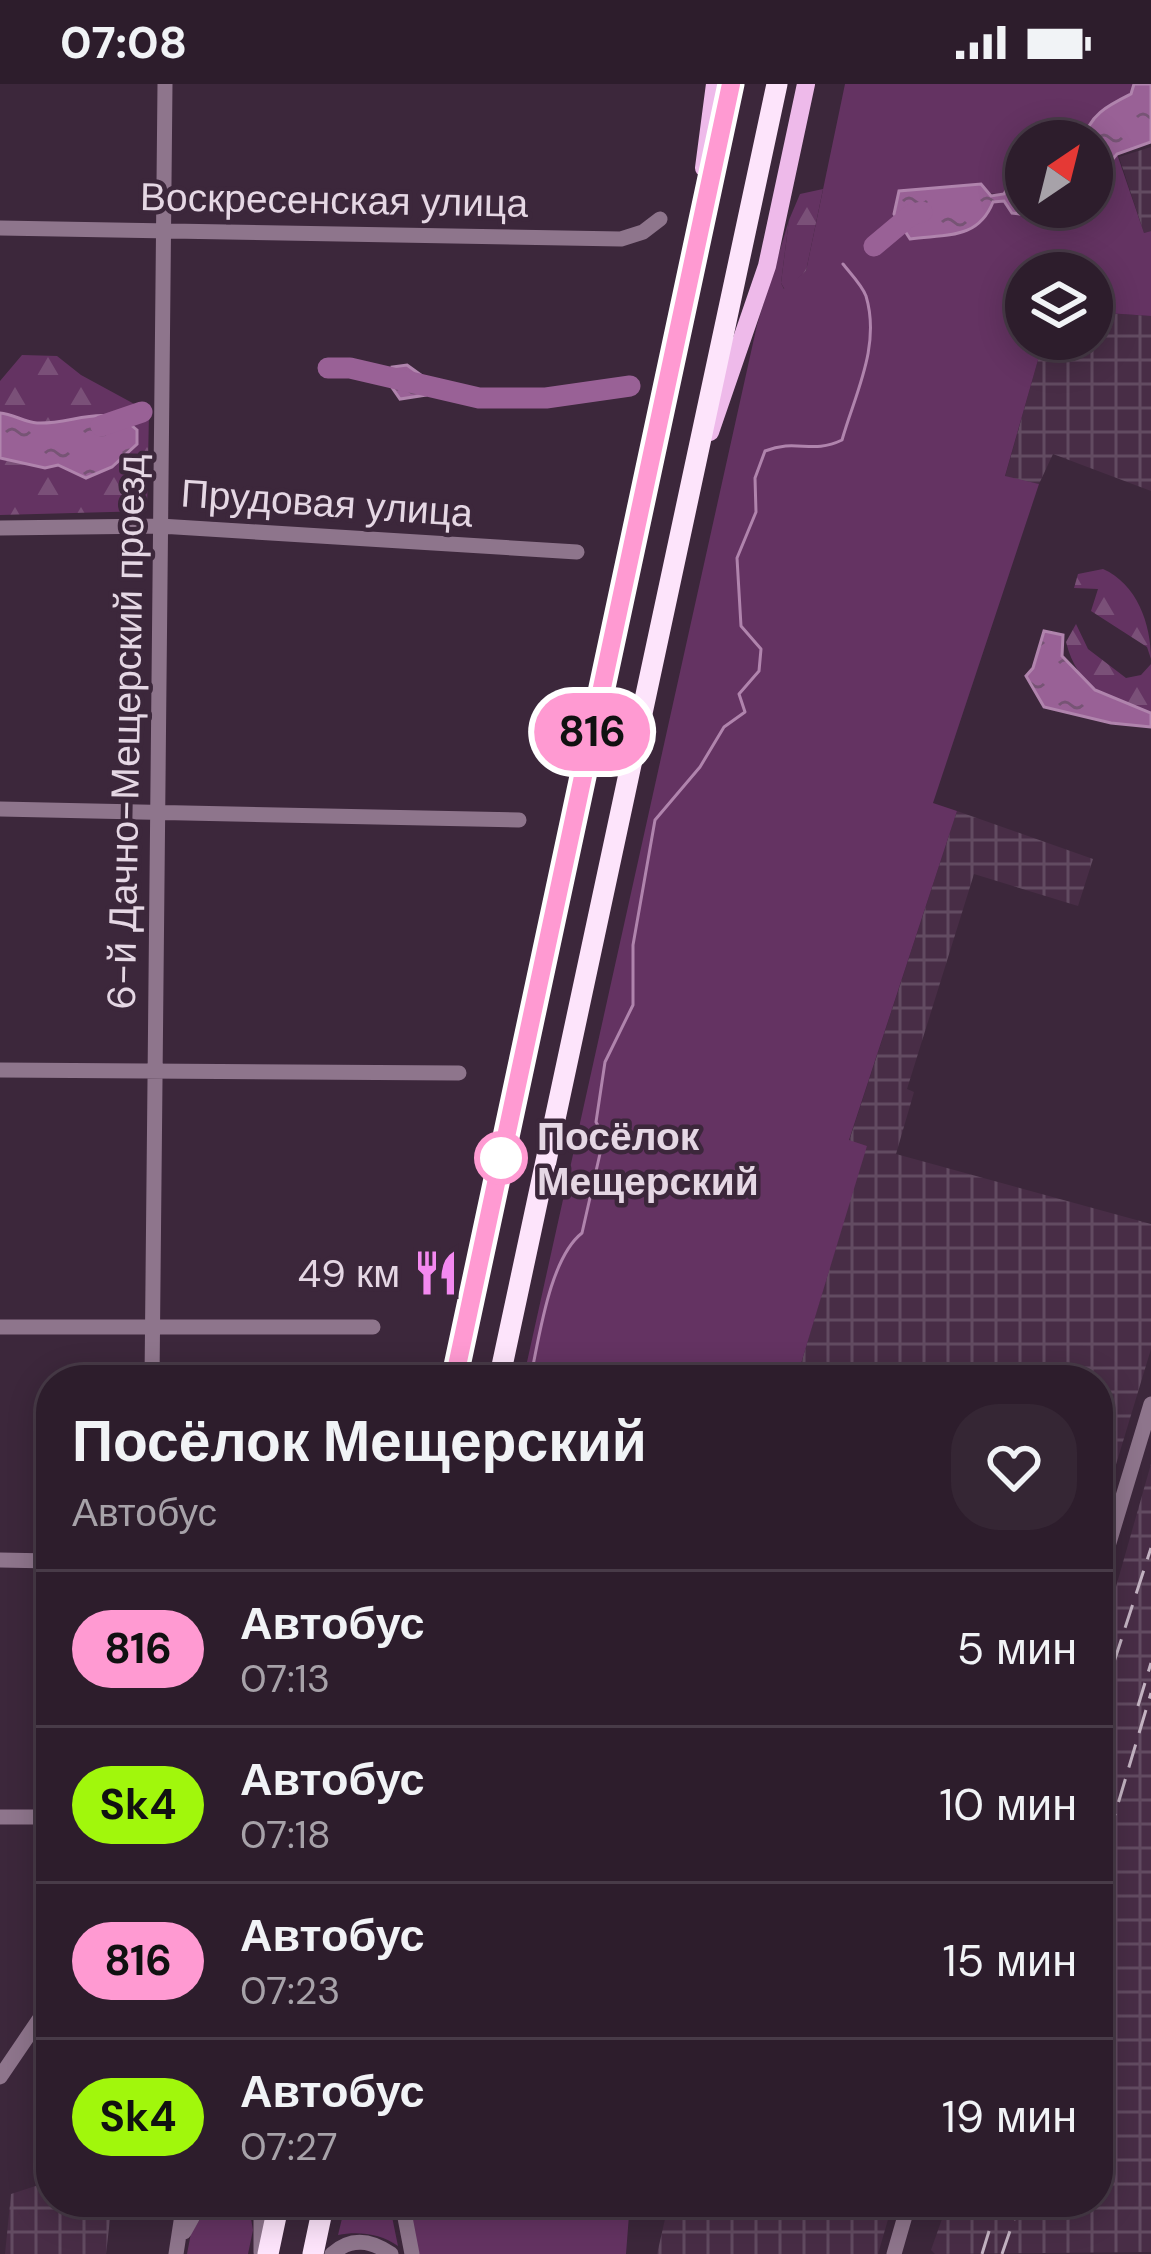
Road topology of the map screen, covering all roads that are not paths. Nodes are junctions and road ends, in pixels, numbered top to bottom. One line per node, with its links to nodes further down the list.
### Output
1 (165, 84): 8 (street, 6-й Дачно-Мещерский проезд)
2 (715, 84): 9 (main road)
3 (731, 84): 9 (highway)
4 (777, 84): 10 (highway)
5 (806, 84): 10 (main road)
6 (660, 219): 8 (street, Воскресенская улица)
7 (0, 228): 8 (street, Воскресенская улица)
8 (162, 230): 11 (street, 6-й Дачно-Мещерский проезд)
9 (688, 284): 24 (highway)
10 (689, 493): 25 (highway)
11 (160, 526): 12 (street, Прудовая улица); 13 (street, Прудовая улица); 15 (street, 6-й Дачно-Мещерский проезд)
12 (0, 528)
13 (578, 552)
14 (0, 809): 15 (street)
15 (158, 810): 16 (street); 17 (street, 6-й Дачно-Мещерский проезд)
16 (518, 820)
17 (156, 1068): 18 (street); 19 (street); 21 (street, 6-й Дачно-Мещерский проезд)
18 (0, 1070)
19 (459, 1073)
20 (0, 1327): 21 (street)
21 (152, 1327): 22 (street); 23 (street, 6-й Дачно-Мещерский проезд)
22 (373, 1327)
23 (152, 1365)
24 (457, 1365)
25 (503, 1365)
26 (1151, 1404): 27 (street)
27 (1113, 1529)
28 (0, 1560): 29 (street)
29 (36, 1561)
30 (0, 1817): 31 (street)
31 (36, 1817)
32 (36, 2024): 33 (street)
33 (0, 2077)
34 (182, 2217): 41 (street)
35 (194, 2217): 41 (street)
36 (261, 2217): 42 (street)
37 (275, 2217): 42 (highway)
38 (321, 2217): 43 (highway)
39 (405, 2217): 46 (street)
40 (904, 2217): 47 (street)
41 (177, 2250)
42 (264, 2254)
43 (313, 2254)
44 (332, 2254): 45 (street)
45 (391, 2254)
46 (412, 2254)
47 (893, 2254)

